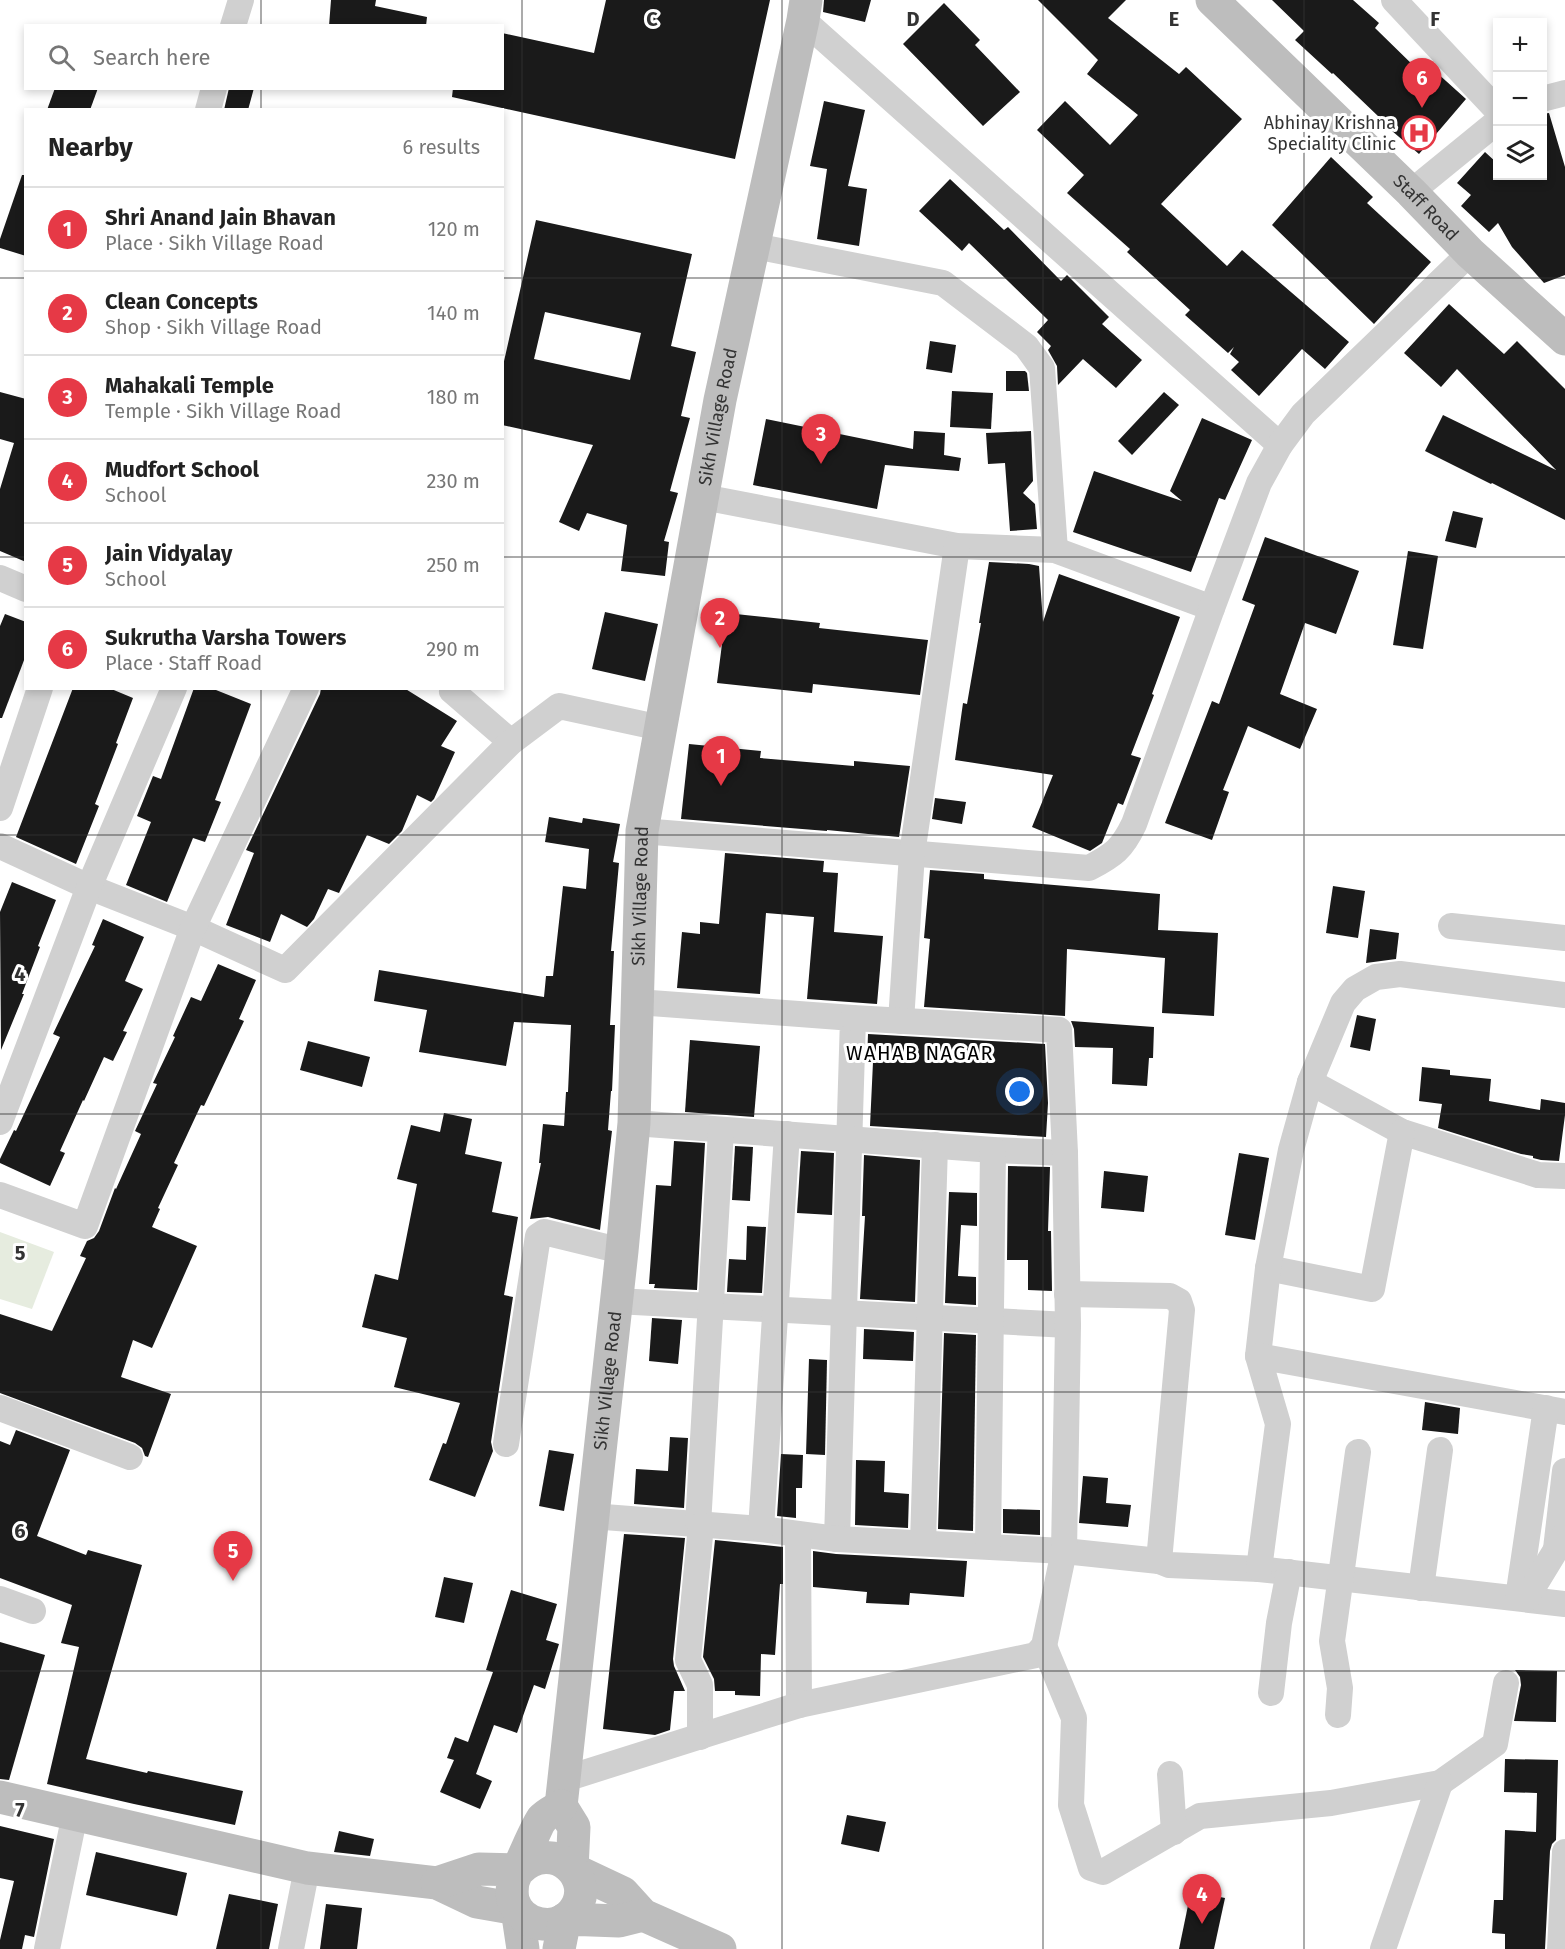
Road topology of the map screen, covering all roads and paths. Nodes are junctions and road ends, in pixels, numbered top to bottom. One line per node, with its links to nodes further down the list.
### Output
1 (241, 0): 5 (street)
2 (1212, 0): 12 (main road, Staff Road)
3 (1394, 0): 9 (street)
4 (805, 10): 13 (main road, Sikh Village Road); 16 (street)
5 (234, 24)
6 (213, 90): 10 (street)
7 (1565, 93): 8 (street)
8 (1547, 98)
9 (1493, 107)
10 (209, 108)
11 (1493, 124): 12 (street)
12 (1412, 192): 14 (main road, Staff Road)
13 (754, 246): 17 (main road, Sikh Village Road); 19 (street)
14 (1470, 253): 15 (main road, Staff Road); 16 (street)
15 (1565, 339)
16 (1280, 445): 22 (street)
17 (703, 497): 18 (street); 27 (main road, Sikh Village Road)
18 (957, 546): 19 (street); 32 (street)
19 (1055, 550): 22 (street)
20 (0, 578): 21 (street)
21 (24, 588)
22 (1212, 608): 32 (street)
23 (39, 690): 29 (street)
24 (173, 690): 33 (street)
25 (305, 690): 35 (street)
26 (452, 690): 28 (street)
27 (661, 728): 28 (street); 30 (main road, Sikh Village Road)
28 (511, 742): 35 (street)
29 (0, 806)
30 (642, 831): 32 (street); 38 (main road, Sikh Village Road)
31 (0, 846): 33 (street)
32 (912, 854): 40 (street)
33 (89, 887): 35 (street); 42 (street)
34 (1451, 926): 36 (street)
35 (193, 928): 52 (street)
36 (1565, 938)
37 (1565, 995): 41 (street)
38 (637, 1002): 39 (street); 43 (main road, Sikh Village Road)
39 (853, 1018): 40 (street); 47 (street)
40 (901, 1021): 50 (street)
41 (1310, 1082): 45 (street); 54 (street)
42 (0, 1122)
43 (634, 1123): 44 (street); 53 (main road, Sikh Village Road)
44 (721, 1130): 46 (street); 57 (street)
45 (1402, 1132): 51 (street); 54 (street)
46 (787, 1134): 47 (street); 58 (street)
47 (850, 1139): 48 (street); 59 (street)
48 (935, 1145): 49 (street); 60 (street)
49 (993, 1150): 50 (street); 61 (street)
50 (1065, 1153): 55 (street)
51 (1565, 1176)
52 (0, 1195)
53 (622, 1251): 56 (main road, Sikh Village Road); 66 (street)
54 (1268, 1268): 63 (street)
55 (1066, 1294): 62 (street); 80 (street)
56 (616, 1301): 57 (street); 71 (main road, Sikh Village Road)
57 (710, 1306): 58 (street); 72 (street)
58 (775, 1310): 59 (street); 73 (street)
59 (844, 1314): 60 (street); 75 (street)
60 (929, 1318): 61 (street); 77 (street)
61 (991, 1322): 62 (street); 78 (street)
62 (1068, 1325): 79 (street)
63 (1258, 1356): 65 (street); 81 (street)
64 (0, 1408): 69 (street)
65 (1555, 1410): 86 (street)
66 (506, 1444)
67 (1440, 1450): 84 (street)
68 (1358, 1452): 83 (street)
69 (130, 1457)
70 (1565, 1471): 76 (street)
71 (591, 1516): 72 (street); 97 (main road, Sikh Village Road)
72 (699, 1525): 73 (street); 94 (street)
73 (761, 1529): 74 (street)
74 (798, 1535): 75 (street); 92 (street)
75 (837, 1539): 77 (street)
76 (1560, 1542): 86 (street)
77 (923, 1544): 78 (street)
78 (988, 1546): 79 (street)
79 (1064, 1551): 80 (street); 89 (street)
80 (1159, 1561): 81 (street)
81 (1259, 1569): 82 (street)
82 (1289, 1572): 83 (street); 91 (street)
83 (1341, 1578): 84 (street); 93 (street)
84 (1421, 1587): 86 (street)
85 (0, 1599): 88 (street)
86 (1522, 1599): 87 (street)
87 (1565, 1604)
88 (33, 1611)
89 (1044, 1646): 92 (street); 100 (street)
90 (1506, 1683): 96 (street)
91 (1271, 1693)
92 (799, 1705): 94 (street)
93 (1338, 1715)
94 (699, 1737): 97 (street)
95 (1170, 1774): 100 (street)
96 (1440, 1783): 100 (street); 113 (street)
97 (563, 1792): 103 (main road); 104 (main road)
98 (0, 1797): 99 (main road)
99 (75, 1814): 102 (main road); 109 (street)
100 (1174, 1832)
101 (1565, 1852): 114 (street)
102 (307, 1868): 105 (main road); 110 (street)
103 (572, 1869): 104 (main road); 107 (main road); 108 (main road)
104 (519, 1870): 105 (main road); 106 (main road)
105 (437, 1884): 106 (main road)
106 (517, 1909): 108 (main road); 111 (main road)
107 (643, 1915): 108 (main road); 112 (main road)
108 (562, 1934)
109 (47, 1949)
110 (291, 1949)
111 (523, 1949)
112 (720, 1949)
113 (1383, 1949)
114 (1560, 1949)

